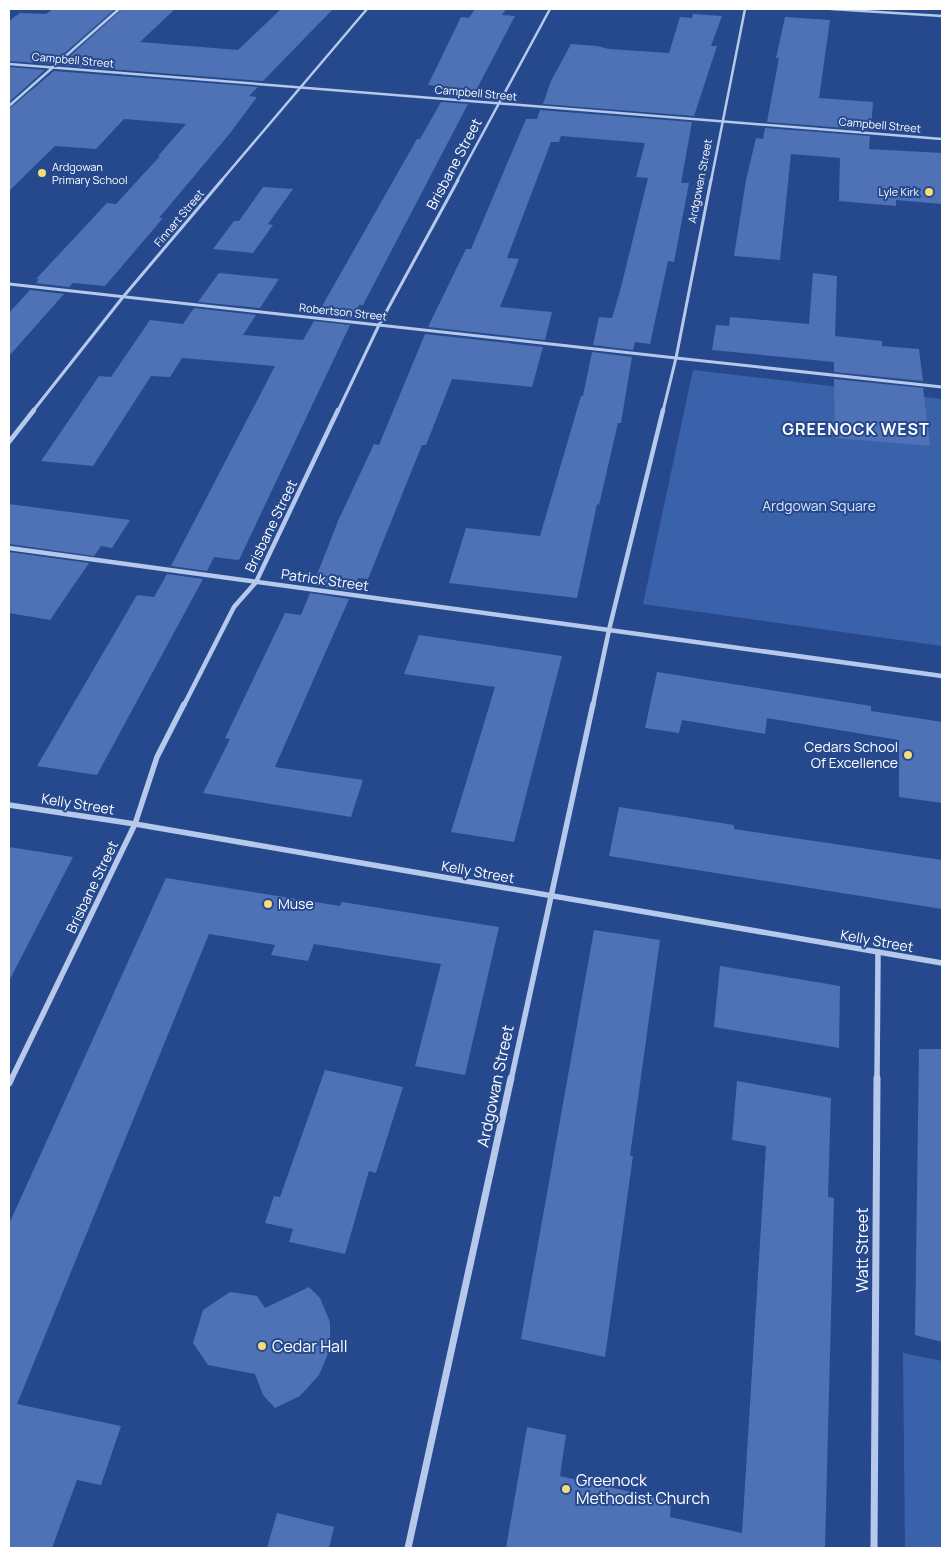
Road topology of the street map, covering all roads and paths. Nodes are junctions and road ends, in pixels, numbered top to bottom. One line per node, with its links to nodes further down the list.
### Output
1 (119, 9): 8 (street)
2 (367, 9): 9 (street, Finnart Street)
3 (550, 9): 10 (street, Brisbane Street)
4 (745, 9): 12 (street, Ardgowan Street)
5 (831, 9): 6 (street)
6 (942, 16)
7 (9, 64): 8 (street, Campbell Street)
8 (54, 68): 9 (street, Campbell Street); 11 (street)
9 (301, 88): 10 (street, Campbell Street); 15 (street, Finnart Street)
10 (500, 103): 12 (street, Campbell Street); 16 (street, Brisbane Street)
11 (9, 106)
12 (722, 121): 13 (street, Campbell Street); 17 (street, Ardgowan Street)
13 (942, 139)
14 (9, 284): 15 (street, Robertson Street)
15 (123, 297): 16 (street, Robertson Street); 19 (street, Finnart Street)
16 (379, 325): 17 (street, Robertson Street); 21 (street, Brisbane Street)
17 (676, 358): 18 (street); 22 (street)
18 (942, 387)
19 (9, 442)
20 (9, 548): 21 (street, Patrick Street)
21 (256, 582): 22 (street, Patrick Street); 25 (street, Brisbane Street)
22 (609, 630): 23 (street); 26 (street, Ardgowan Street)
23 (942, 676)
24 (9, 805): 25 (street, Kelly Street)
25 (135, 824): 26 (street, Kelly Street); 29 (street, Brisbane Street)
26 (551, 896): 27 (street, Kelly Street); 30 (street, Ardgowan Street)
27 (878, 952): 28 (street, Kelly Street); 31 (street, Watt Street)
28 (942, 963)
29 (9, 1083)
30 (408, 1548)
31 (874, 1548)

